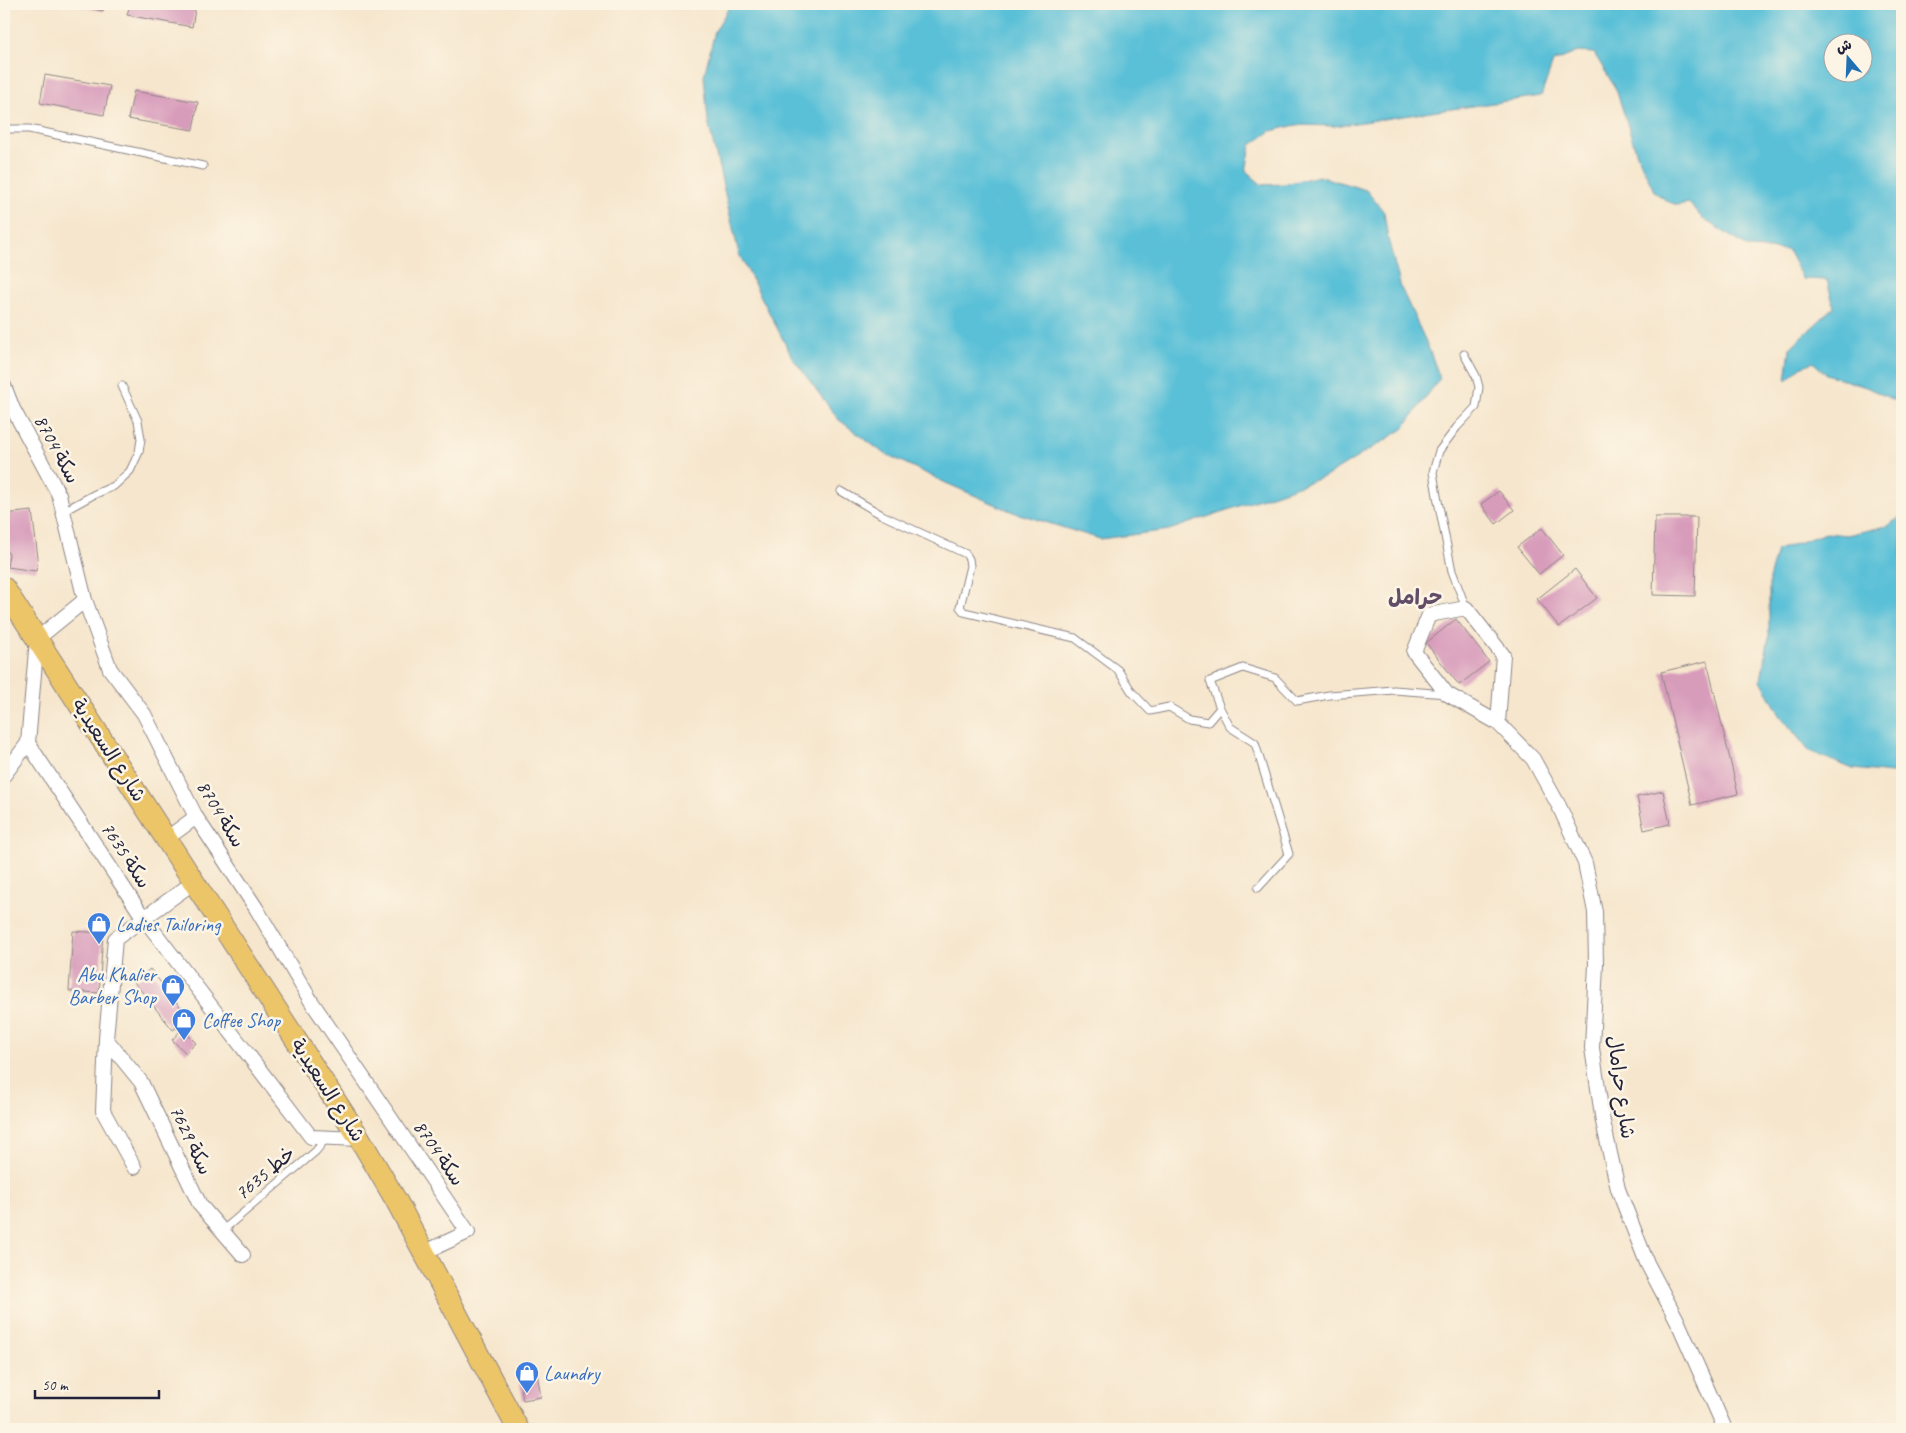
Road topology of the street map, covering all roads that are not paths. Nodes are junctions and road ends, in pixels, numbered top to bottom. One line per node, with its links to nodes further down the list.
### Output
1 (4, 129): 2 (lane)
2 (203, 166)
3 (1464, 354): 10 (lane)
4 (4, 386): 7 (street, سكة 8704)
5 (122, 386): 7 (lane)
6 (841, 491): 13 (lane)
7 (64, 511): 9 (street, سكة 8704)
8 (4, 588): 11 (main road, شارع السعيدية)
9 (85, 600): 11 (street); 17 (street, سكة 8704)
10 (1466, 608): 12 (street, شارع حرامال); 14 (street)
11 (37, 639): 15 (street); 18 (main road, شارع السعيدية)
12 (1447, 694): 13 (lane); 14 (street, شارع حرامال)
13 (1220, 708): 20 (lane)
14 (1498, 723): 30 (street, شارع حرامال)
15 (28, 743): 16 (street); 21 (street, سكة 7635)
16 (4, 775)
17 (196, 817): 18 (street); 27 (street, سكة 8704)
18 (166, 839): 19 (main road, شارع السعيدية)
19 (194, 882): 21 (street); 24 (main road, شارع السعيدية)
20 (1258, 888)
21 (143, 917): 22 (street); 23 (street, سكة 7635)
22 (106, 1039): 25 (street); 26 (street, سكة 7629)
23 (324, 1137): 24 (street, سكة 7635); 26 (lane, 7635 خط)
24 (360, 1139): 27 (main road, شارع السعيدية)
25 (134, 1167)
26 (222, 1231): 28 (street, سكة 7629)
27 (423, 1253): 29 (main road, شارع السعيدية)
28 (243, 1255)
29 (518, 1429)
30 (1725, 1429)

